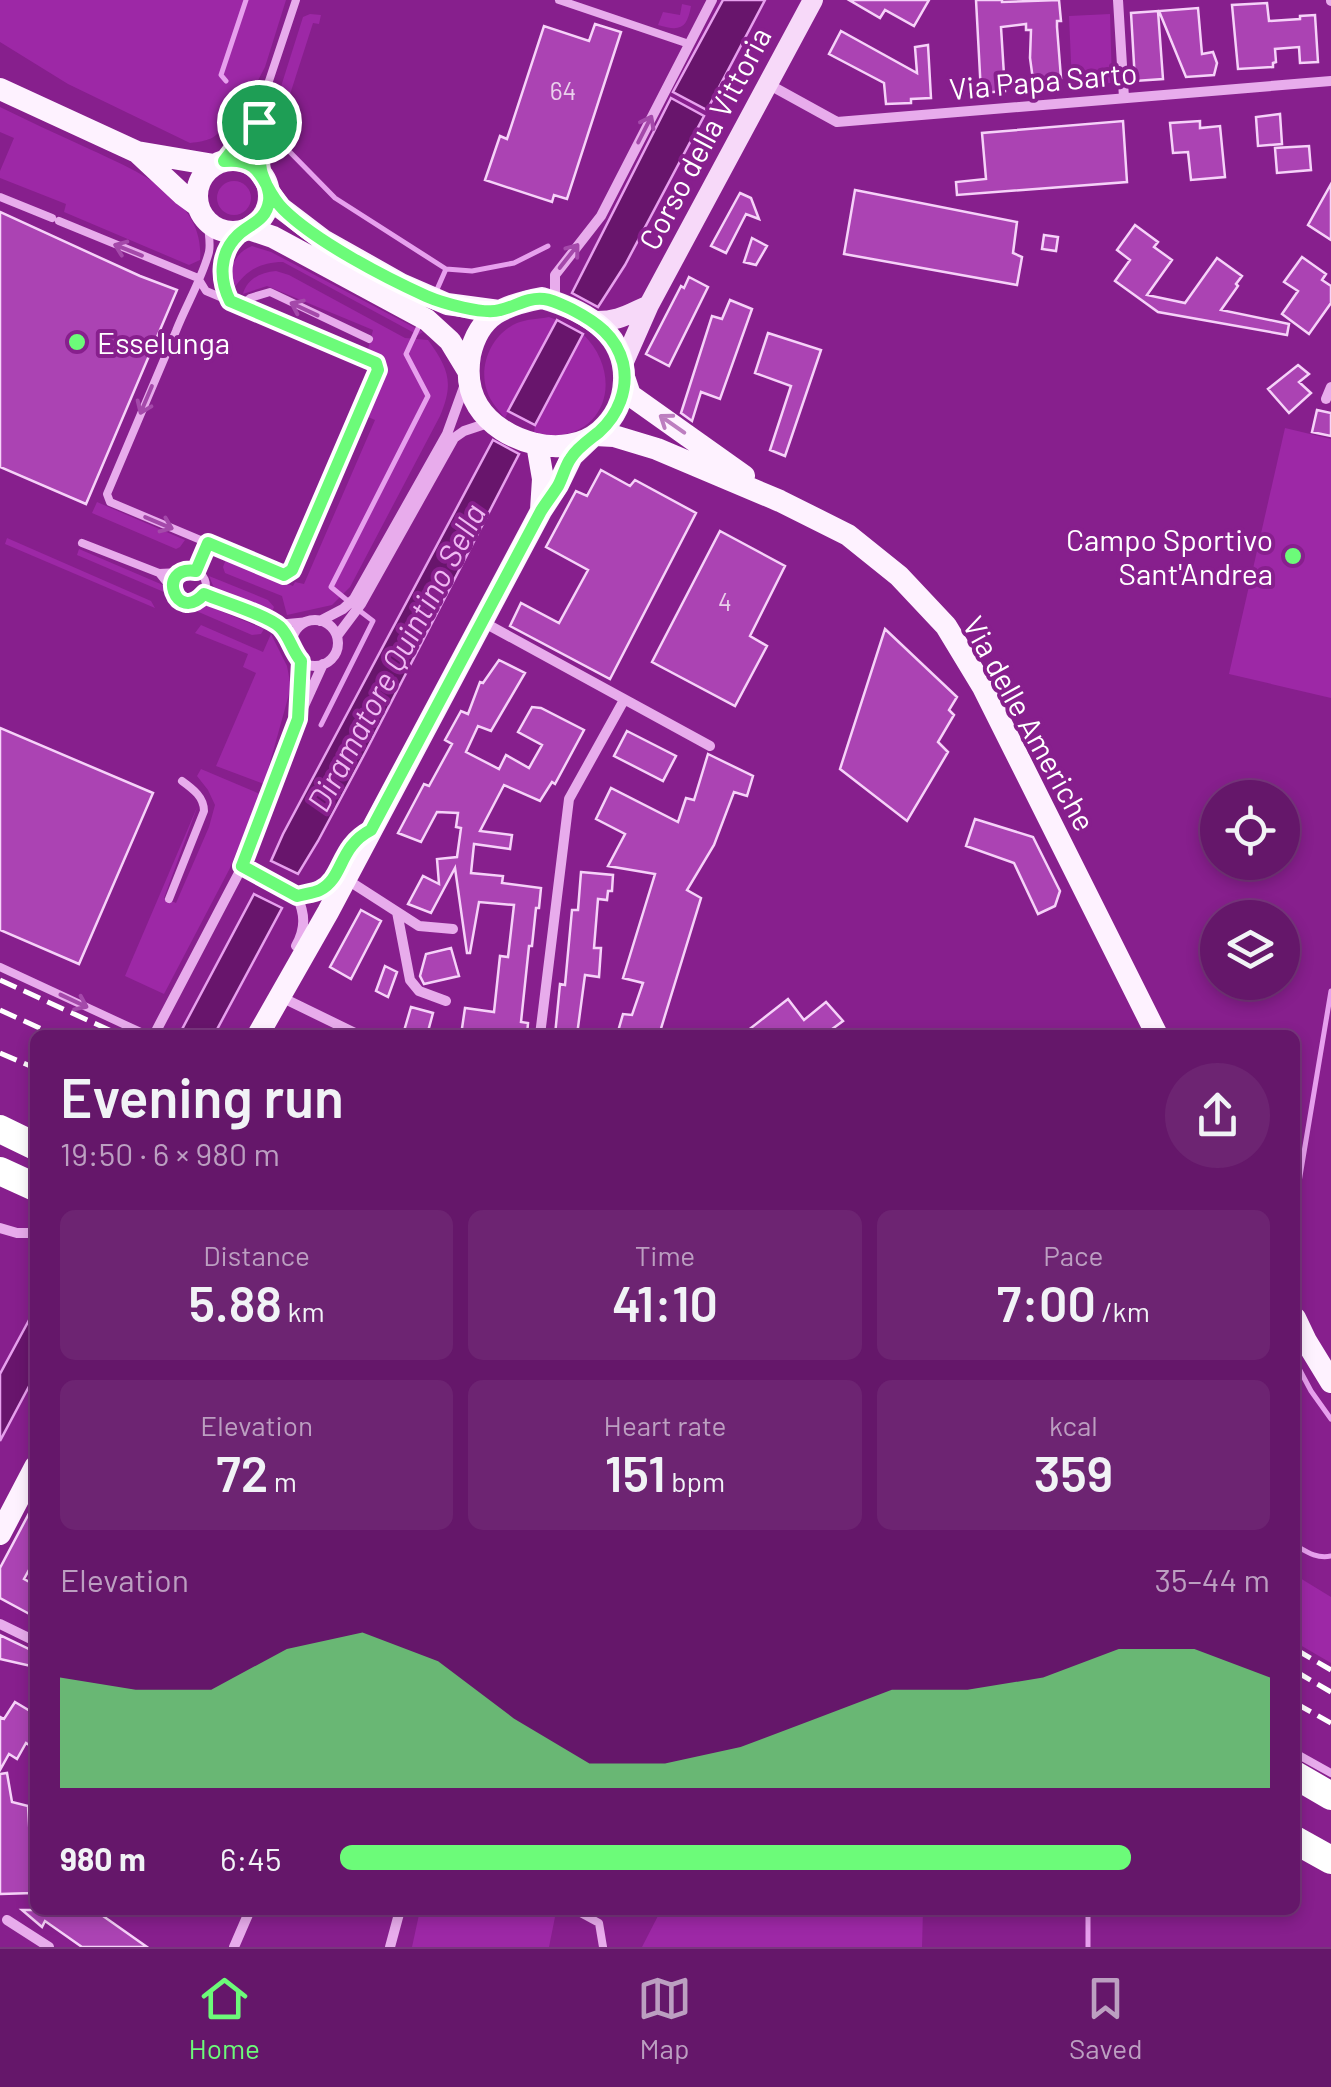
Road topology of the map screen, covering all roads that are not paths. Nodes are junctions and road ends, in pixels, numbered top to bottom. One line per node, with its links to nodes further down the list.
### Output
1 (296, 0): 11 (lane)
2 (559, 0): 6 (lane)
3 (712, 0): 6 (street)
4 (813, 0): 8 (main road, Corso della Vittoria)
5 (1118, 0): 10 (street)
6 (689, 44): 20 (street, one-way to 6)
7 (1331, 82): 10 (street, Via Papa Sarto)
8 (768, 84): 10 (street, Via Papa Sarto); 21 (main road, Corso della Vittoria)
9 (0, 89): 12 (main road)
10 (1124, 98)
11 (257, 118): 13 (lane); 14 (lane)
12 (136, 152): 13 (main road); 16 (main road)
13 (219, 163): 14 (main road); 16 (main road)
14 (265, 182): 17 (main road); 23 (main road)
15 (0, 197): 18 (lane, one-way to 15)
16 (203, 214): 17 (main road); 18 (lane)
17 (245, 230): 19 (lane); 23 (main road)
18 (198, 278): 19 (lane); 37 (lane, one-way to 37)
19 (230, 301): 22 (lane)
20 (560, 304): 24 (main road); 25 (main road)
21 (648, 304): 25 (main road); 27 (main road, Corso della Vittoria)
22 (240, 306): 26 (lane, one-way to 22); 37 (lane)
23 (428, 308): 24 (main road); 28 (main road)
24 (500, 311): 28 (main road)
25 (594, 321): 27 (main road)
26 (369, 339)
27 (624, 372): 32 (main road); 34 (main road, Via delle Americhe, one-way to 27)
28 (468, 373): 31 (main road); 43 (street)
29 (1331, 386): 30 (street)
30 (1326, 400)
31 (496, 425): 33 (main road); 43 (street)
32 (594, 436): 33 (main road); 34 (main road, Via delle Americhe); 35 (main road)
33 (532, 443): 35 (main road)
34 (780, 501): 70 (main road, Via delle Americhe)
35 (541, 511): 45 (main road)
36 (82, 543): 40 (lane)
37 (208, 543): 38 (lane)
38 (196, 571): 39 (lane); 42 (lane)
39 (180, 572): 40 (lane); 41 (lane)
40 (159, 573): 41 (lane)
41 (173, 592): 42 (lane)
42 (204, 594): 46 (lane)
43 (353, 606): 44 (street); 47 (street)
44 (314, 621): 46 (lane); 47 (street); 48 (street)
45 (482, 622): 51 (street); 55 (main road)
46 (276, 624): 48 (lane)
47 (336, 636): 50 (street)
48 (292, 642): 49 (street)
49 (301, 661): 50 (street); 52 (street)
50 (323, 664): 52 (street)
51 (624, 700): 53 (street); 69 (street)
52 (298, 719): 56 (street)
53 (710, 746)
54 (182, 782): 59 (lane)
55 (371, 830): 57 (main road); 58 (street)
56 (242, 866): 58 (street); 66 (street)
57 (346, 879): 60 (street); 63 (main road)
58 (297, 896): 63 (street)
59 (170, 899)
60 (396, 912): 61 (street); 64 (street)
61 (453, 929)
62 (0, 967): 65 (lane, one-way to 65)
63 (284, 992): 67 (main road); 68 (street)
64 (446, 1002)
65 (139, 1030)
66 (153, 1030)
67 (261, 1030)
68 (351, 1030)
69 (541, 1030)
70 (1155, 1030)
71 (0, 1130): 72 (highway)
72 (30, 1144)
73 (0, 1170): 74 (highway)
74 (30, 1185)
75 (0, 1228): 76 (street)
76 (30, 1232)
77 (1300, 1327): 78 (main road)
78 (1331, 1382)
79 (30, 1477): 80 (main road)
80 (0, 1534)
81 (0, 1624): 82 (street)
82 (30, 1639)
83 (1300, 1756): 84 (lane)
84 (1331, 1773)
85 (1300, 1779): 86 (highway)
86 (1331, 1796)
87 (1300, 1821): 88 (highway)
88 (1331, 1838)
89 (1300, 1843): 90 (highway)
90 (1331, 1860)
91 (248, 1915): 96 (street)
92 (399, 1915): 97 (street)
93 (584, 1915): 98 (lane)
94 (7, 1920): 95 (street)
95 (50, 1947)
96 (234, 1947)
97 (390, 1947)
98 (604, 1947)

